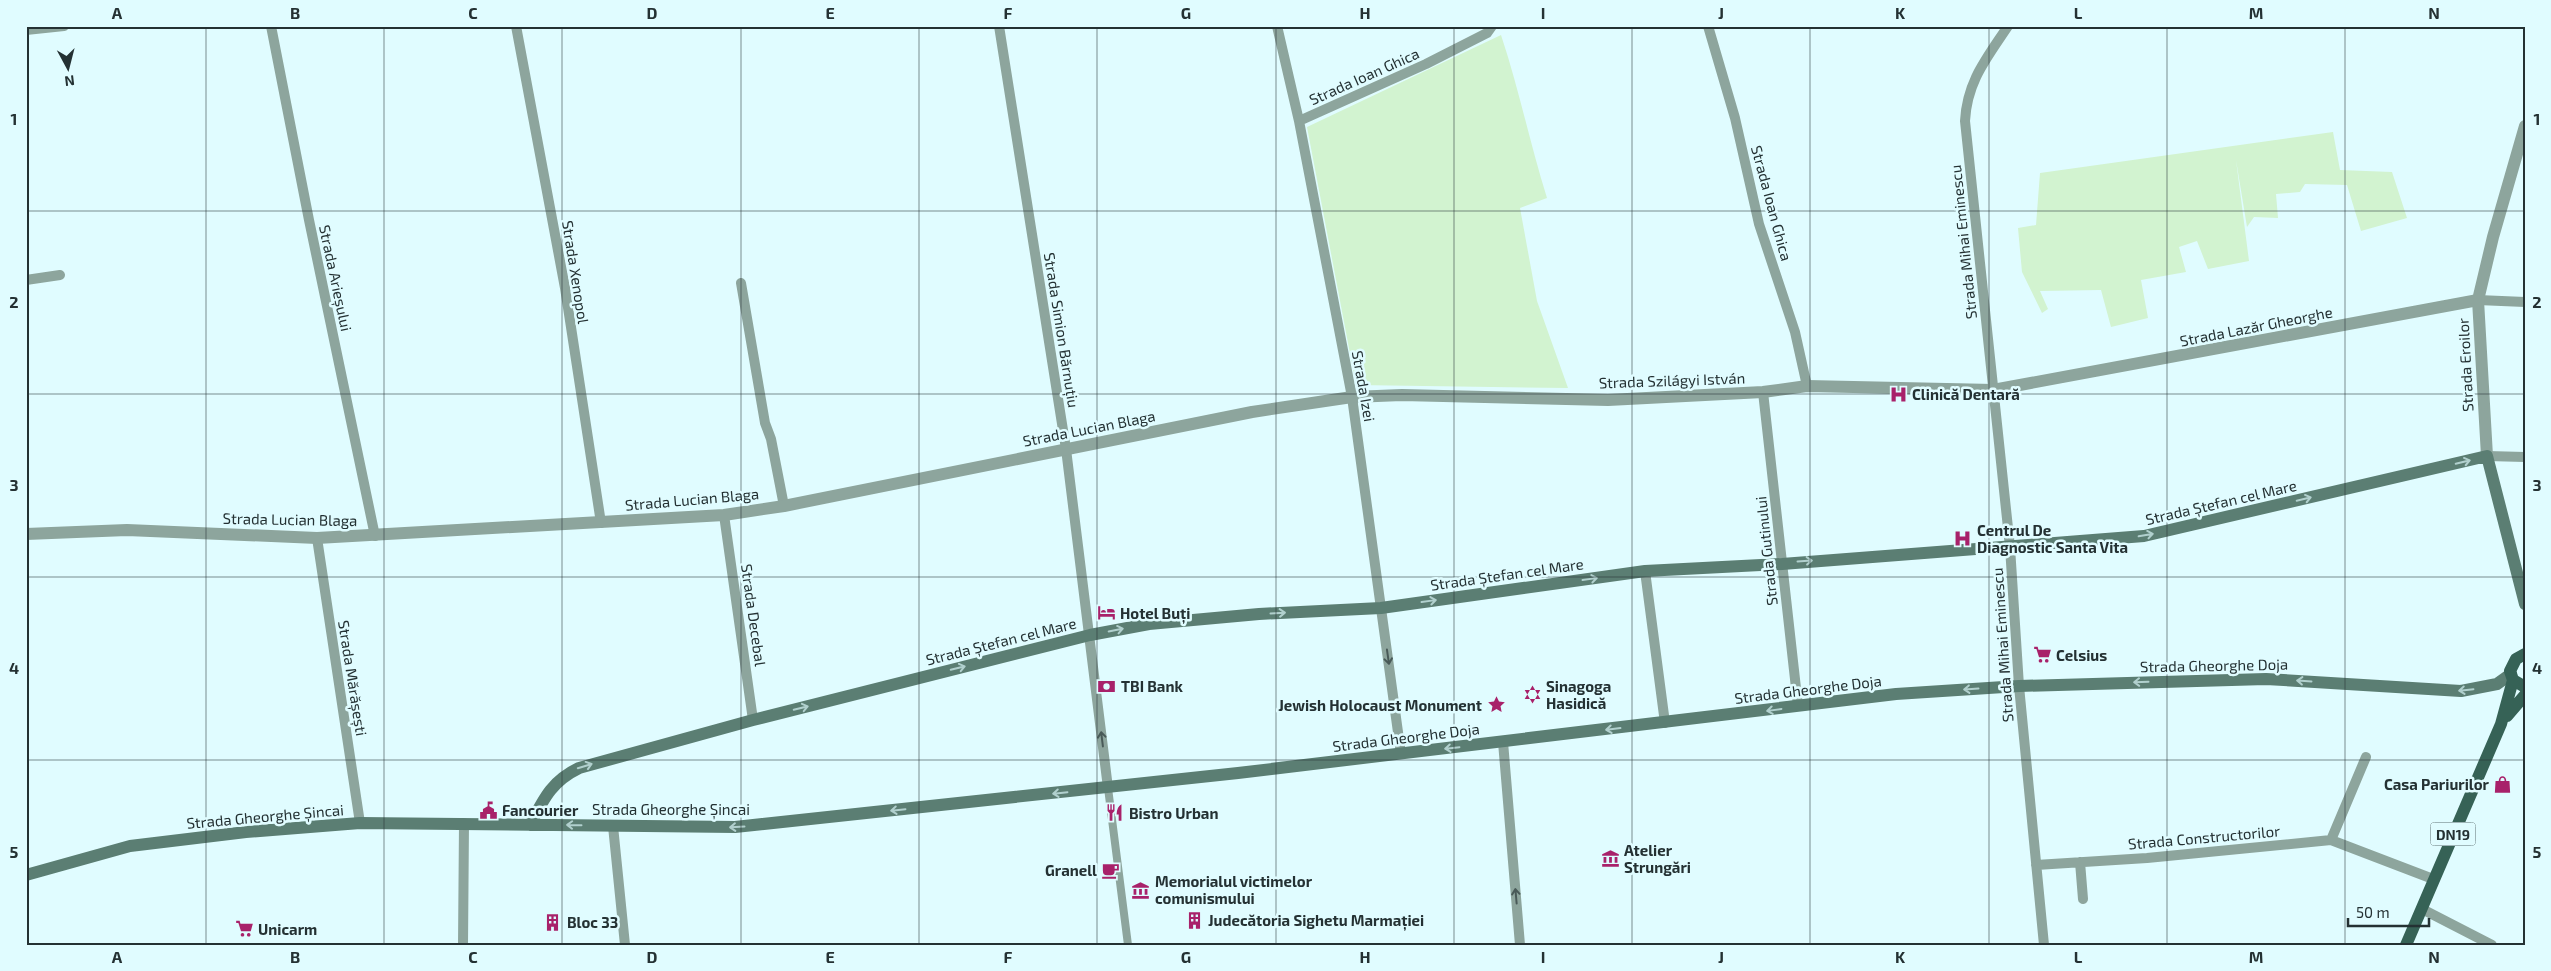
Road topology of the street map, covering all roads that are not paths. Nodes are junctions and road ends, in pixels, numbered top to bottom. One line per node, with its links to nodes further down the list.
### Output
1 (64, 26): 9 (street)
2 (271, 26): 28 (street, Strada Arieșului)
3 (516, 26): 26 (street, Strada Xenopol)
4 (998, 26): 21 (street, Strada Simion Bărnuțiu)
5 (1277, 26): 10 (street, Strada Izei)
6 (1492, 26): 10 (street, Strada Ioan Ghica)
7 (1708, 26): 17 (street, Strada Ioan Ghica)
8 (2008, 26): 18 (street, Strada Mihai Eminescu)
9 (26, 30)
10 (1299, 121): 20 (street, Strada Izei)
11 (2525, 126): 15 (street, Strada Eroilor)
12 (60, 275): 13 (street)
13 (26, 280)
14 (741, 283): 24 (street)
15 (2478, 300): 16 (street, Strada Lazăr Gheorghe); 18 (street, Strada Lazăr Gheorghe); 22 (street, Strada Eroilor)
16 (2525, 302)
17 (1807, 386): 18 (street, Strada Szilágyi István); 19 (street, Strada Szilágyi István)
18 (1993, 390): 30 (street, Strada Mihai Eminescu)
19 (1763, 392): 20 (street, Strada Szilágyi István); 31 (street, Strada Gutinului)
20 (1352, 396): 21 (street, Strada Lucian Blaga); 34 (street, Strada Izei)
21 (1066, 449): 24 (street, Strada Lucian Blaga); 35 (street, Strada Simion Bărnuțiu)
22 (2487, 456): 23 (street, Strada Ștefan cel Mare); 30 (main road, Strada Ștefan cel Mare, one-way to 22); 33 (main road, Strada Eroilor)
23 (2525, 456)
24 (784, 506): 25 (street, Strada Lucian Blaga)
25 (724, 515): 26 (street, Strada Lucian Blaga); 42 (street, Strada Decebal)
26 (601, 523): 28 (street, Strada Lucian Blaga)
27 (26, 534): 29 (street, Strada Lucian Blaga)
28 (375, 536): 29 (street, Strada Lucian Blaga)
29 (317, 538): 49 (street, Strada Mărășești)
30 (2010, 547): 31 (main road, Strada Ștefan cel Mare, one-way to 30); 38 (street, Strada Mihai Eminescu)
31 (1782, 564): 32 (main road, Strada Ștefan cel Mare); 41 (street, Strada Gutinului)
32 (1645, 571): 34 (main road, Strada Ștefan cel Mare, one-way to 32); 43 (street)
33 (2525, 604)
34 (1381, 608): 35 (main road, Strada Ștefan cel Mare, one-way to 34); 46 (street, Strada Izei, one-way to 46)
35 (1090, 636): 42 (main road, Strada Ștefan cel Mare, one-way to 35); 48 (street, Strada Simion Bărnuțiu, one-way to 35)
36 (2525, 654): 37 (main road, DN19)
37 (2512, 677): 38 (main road, Strada Gheorghe Doja, one-way to 38); 39 (main road); 44 (main road, DN19)
38 (2020, 686): 41 (main road, Strada Gheorghe Doja, one-way to 41); 55 (street, Strada Mihai Eminescu)
39 (2525, 687)
40 (2525, 695): 44 (main road, DN19)
41 (1798, 706): 43 (main road, Strada Gheorghe Doja, one-way to 43)
42 (753, 720): 51 (main road, Strada Ștefan cel Mare, one-way to 42)
43 (1665, 723): 45 (main road, Strada Gheorghe Doja, one-way to 45)
44 (2501, 724): 57 (main road, DN19)
45 (1503, 742): 46 (main road, Strada Gheorghe Doja, one-way to 46); 63 (street, one-way to 45)
46 (1401, 754): 48 (main road, Strada Gheorghe Doja)
47 (2366, 757): 53 (street)
48 (1108, 788): 52 (main road, Strada Gheorghe Șincai, one-way to 52); 62 (street)
49 (360, 823): 50 (main road, Strada Gheorghe Șincai); 56 (main road, Strada Gheorghe Șincai)
50 (464, 823): 51 (main road, Strada Gheorghe Șincai); 60 (street)
51 (530, 824): 52 (main road, Strada Gheorghe Șincai, one-way to 51)
52 (613, 826): 61 (street)
53 (2331, 840): 54 (street, Strada Constructorilor); 57 (street, Strada Constructorilor)
54 (2080, 862): 55 (street, Strada Constructorilor); 58 (street)
55 (2036, 865): 64 (street, Strada Mihai Eminescu)
56 (26, 875)
57 (2433, 878): 59 (main road, DN19)
58 (2083, 899)
59 (2422, 909): 65 (main road, DN19); 66 (street)
60 (463, 945)
61 (625, 945)
62 (1128, 945)
63 (1520, 945)
64 (2044, 945)
65 (2406, 945)
66 (2492, 945)

